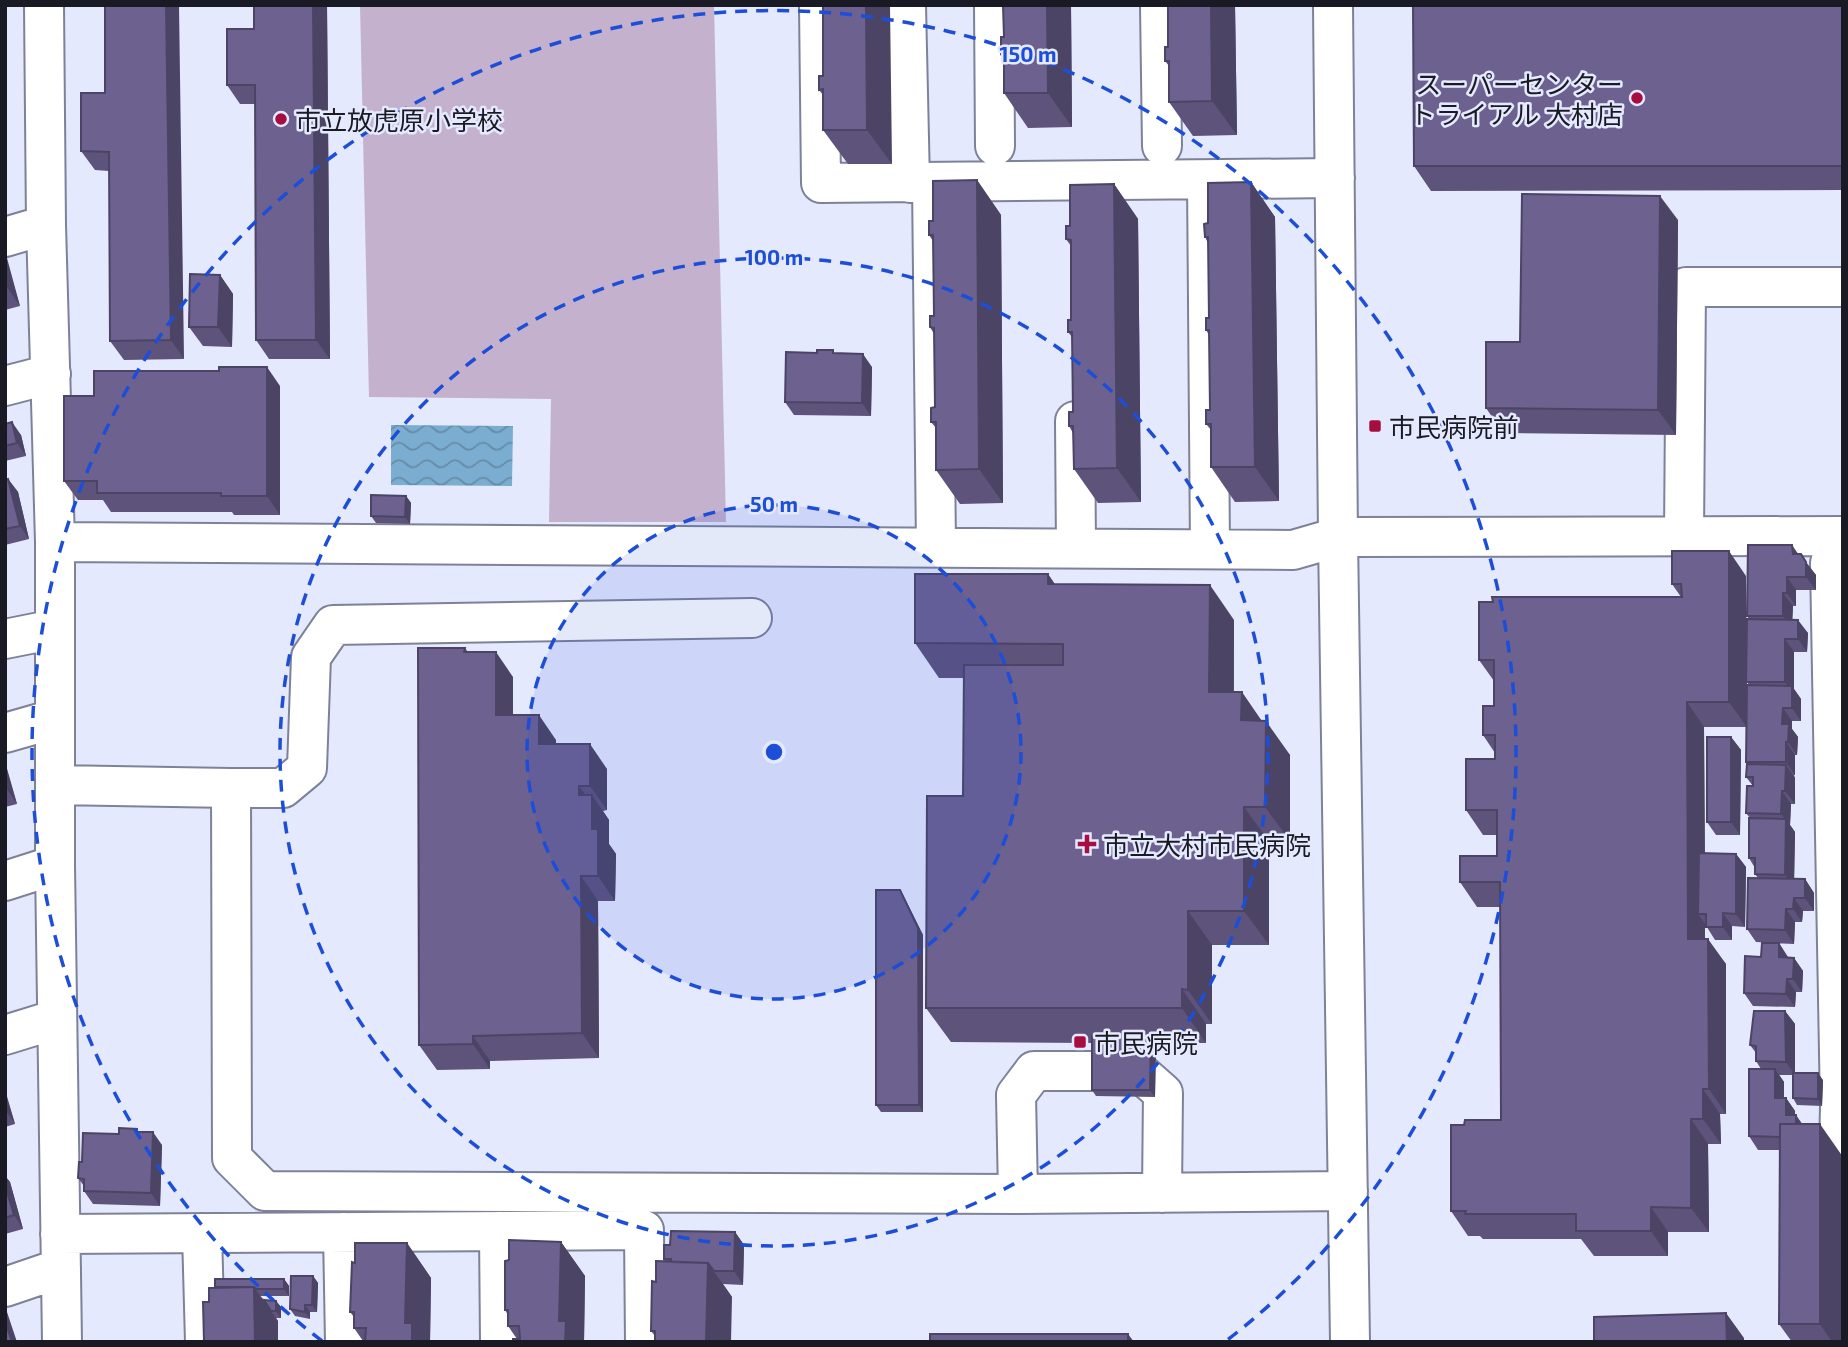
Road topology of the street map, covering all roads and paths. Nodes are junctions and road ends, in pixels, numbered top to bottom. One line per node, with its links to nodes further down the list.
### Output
1 (44, 5): 12 (street)
2 (819, 5): 11 (street)
3 (906, 5): 11 (street)
4 (994, 5): 7 (street)
5 (1160, 5): 8 (street)
6 (1334, 5): 9 (street)
7 (995, 146)
8 (1162, 146)
9 (1335, 178): 10 (street); 19 (street)
10 (1207, 180): 11 (street); 23 (street)
11 (921, 182): 21 (street)
12 (46, 225): 13 (street); 15 (street)
13 (5, 237)
14 (1843, 287): 18 (street)
15 (51, 374): 17 (street); 20 (street)
16 (1075, 385): 22 (street)
17 (5, 386)
18 (1684, 535): 19 (street); 24 (street)
19 (1338, 537): 23 (street); 40 (street)
20 (55, 542): 21 (street); 27 (street)
21 (936, 547): 22 (street)
22 (1076, 548): 23 (street)
23 (1210, 549)
24 (1836, 549): 38 (street)
25 (752, 618): 26 (street)
26 (420, 623): 29 (street); 33 (street)
27 (55, 629): 28 (street); 30 (street)
28 (5, 639)
29 (420, 664)
30 (54, 719): 31 (street); 32 (street)
31 (5, 733)
32 (55, 785): 33 (street); 34 (street)
33 (231, 788): 42 (street)
34 (55, 866): 35 (street); 36 (street)
35 (5, 881)
36 (57, 1019): 37 (street); 46 (street)
37 (5, 1035)
38 (1841, 1107): 39 (street)
39 (1839, 1149)
40 (1348, 1191): 41 (street); 53 (street)
41 (1162, 1193): 42 (street); 42 (street)
42 (1018, 1194)
43 (499, 1231): 44 (street); 51 (street); 52 (street)
44 (343, 1232): 45 (street); 50 (street)
45 (202, 1233): 46 (street); 49 (street)
46 (61, 1251): 47 (street); 48 (street)
47 (5, 1287)
48 (62, 1342)
49 (205, 1342)
50 (345, 1342)
51 (500, 1342)
52 (646, 1342)
53 (1350, 1342)

